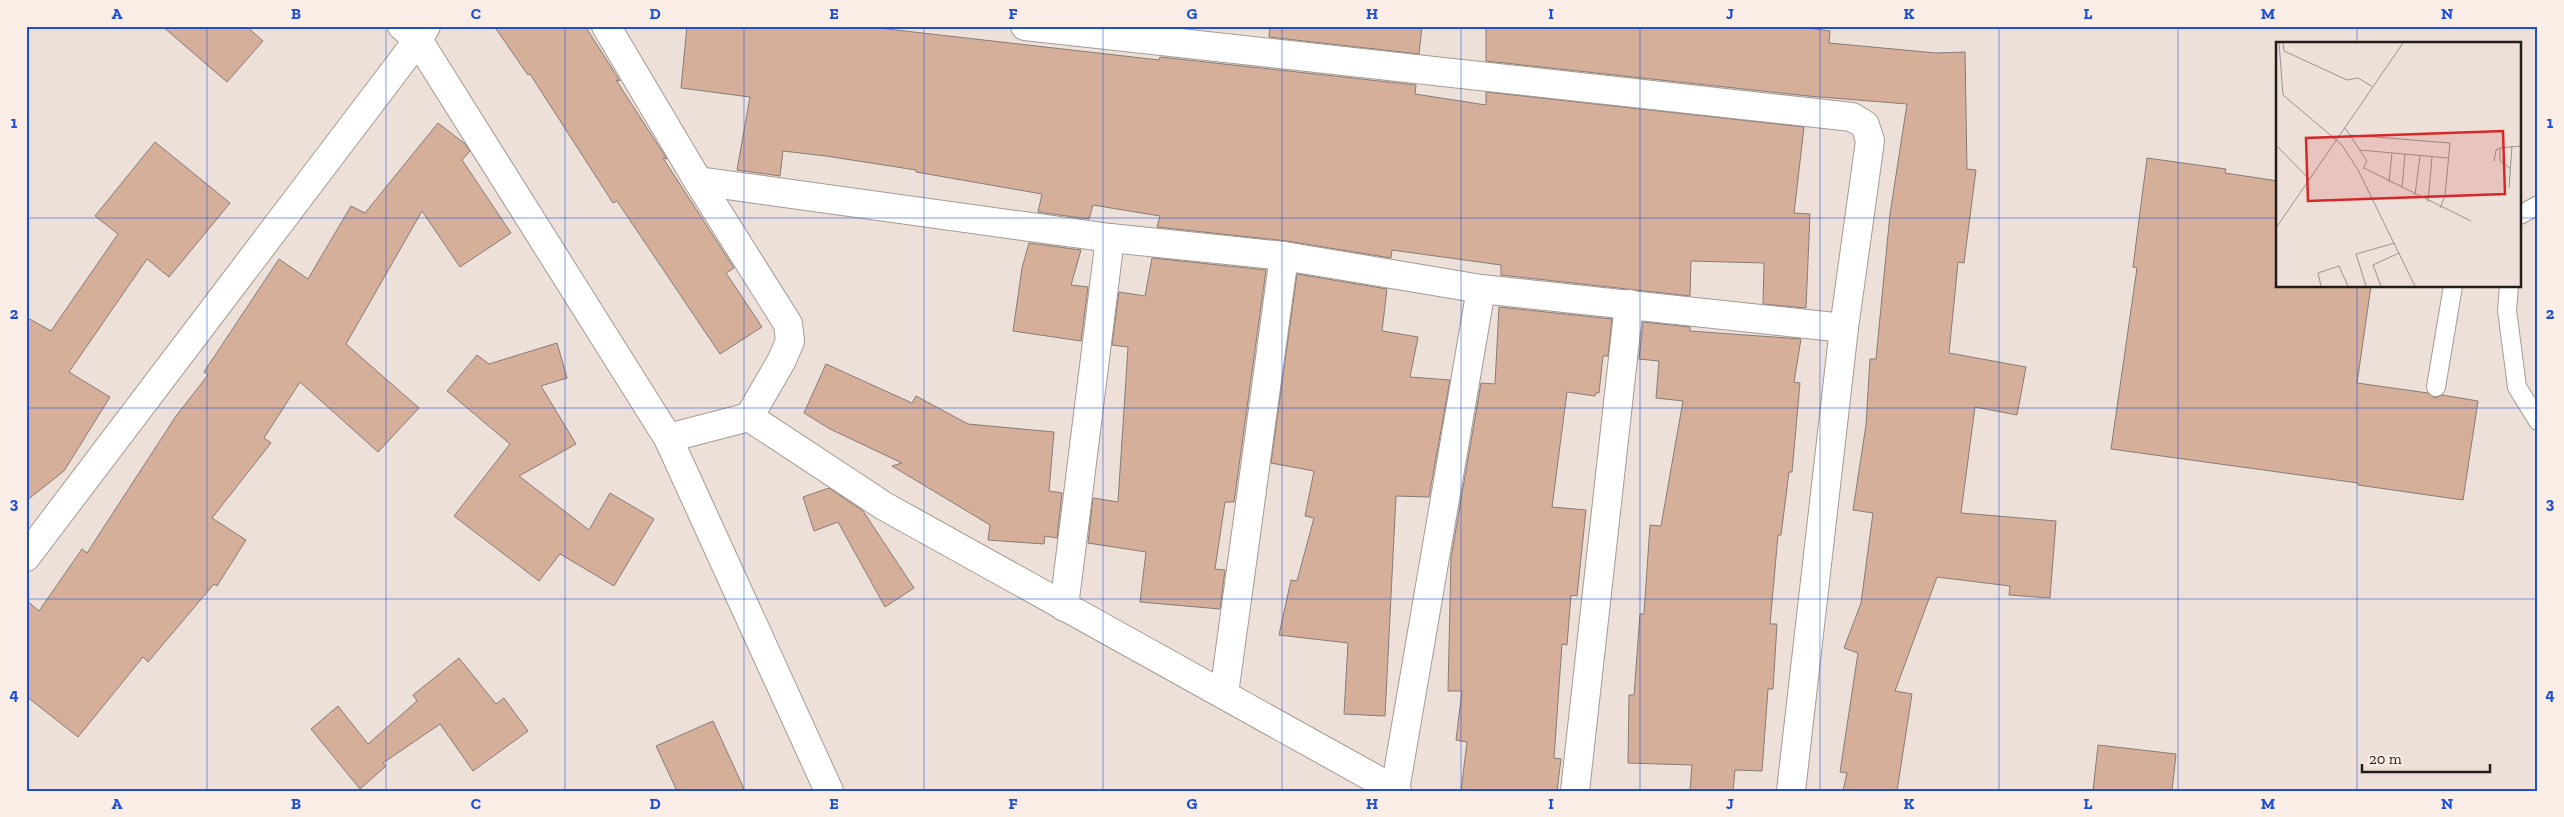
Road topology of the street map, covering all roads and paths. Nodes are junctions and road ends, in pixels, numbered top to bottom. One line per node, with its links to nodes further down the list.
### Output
1 (606, 26): 4 (street)
2 (1025, 26): 13 (street)
3 (415, 31): 17 (street); 18 (street)
4 (698, 181): 7 (street); 15 (street)
5 (2538, 205): 6 (lane)
6 (2522, 214)
7 (1110, 238): 8 (street); 19 (street)
8 (1284, 256): 11 (street); 20 (street)
9 (2452, 288): 14 (lane)
10 (2509, 288): 16 (lane)
11 (1481, 289): 12 (street); 21 (street)
12 (1629, 304): 13 (street); 23 (street)
13 (1844, 328): 24 (street)
14 (2436, 387)
15 (749, 417): 17 (street); 19 (street)
16 (2538, 421)
17 (668, 438): 22 (street)
18 (30, 544)
19 (1064, 607): 20 (street)
20 (1224, 694): 21 (street)
21 (1396, 790)
22 (829, 791)
23 (1575, 791)
24 (1791, 791)

